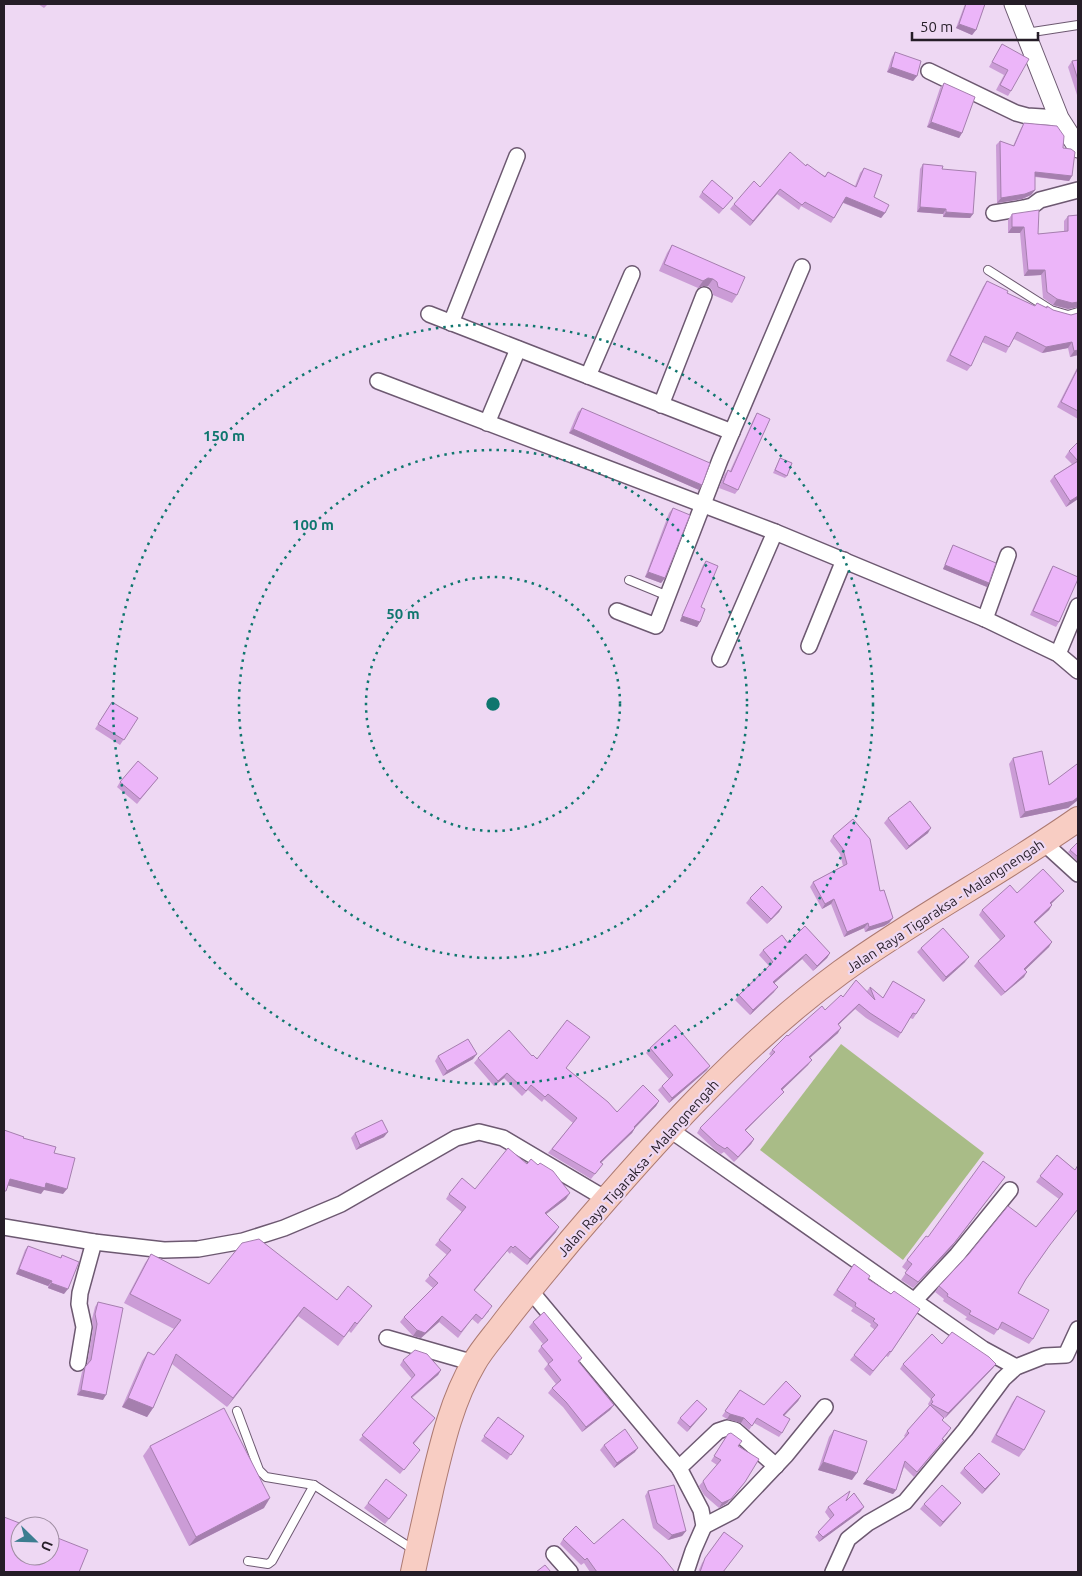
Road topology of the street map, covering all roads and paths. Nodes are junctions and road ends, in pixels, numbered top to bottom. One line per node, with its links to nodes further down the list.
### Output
1 (1014, 4): 3 (street)
2 (1078, 25): 3 (lane)
3 (1026, 33): 5 (street)
4 (929, 71): 5 (street)
5 (1059, 118): 6 (street)
6 (1078, 148)
7 (516, 156): 16 (street)
8 (1078, 190): 9 (street)
9 (994, 213)
10 (802, 267): 22 (street)
11 (988, 270): 14 (lane)
12 (632, 274): 18 (street)
13 (704, 295): 20 (street)
14 (1078, 312)
15 (429, 314): 16 (street)
16 (451, 323): 17 (street)
17 (518, 349): 18 (street); 21 (street)
18 (588, 376): 20 (street)
19 (378, 381): 21 (street)
20 (661, 405): 22 (street)
21 (488, 423): 23 (street)
22 (732, 432): 23 (street)
23 (703, 505): 24 (street); 28 (street)
24 (775, 532): 26 (street); 34 (street)
25 (1008, 555): 31 (street)
26 (844, 560): 31 (street); 32 (street)
27 (629, 580): 28 (lane)
28 (668, 596): 30 (street)
29 (1078, 606): 33 (street)
30 (617, 611)
31 (984, 618): 33 (street)
32 (809, 646)
33 (1058, 654): 35 (street)
34 (720, 659)
35 (1078, 671)
36 (1078, 819): 37 (main road, Jalan Raya Tigaraksa - Malangnengah)
37 (1044, 843): 38 (street); 39 (main road, Jalan Raya Tigaraksa - Malangnengah)
38 (1078, 874)
39 (669, 1129): 41 (main road, Jalan Raya Tigaraksa - Malangnengah); 45 (street)
40 (1010, 1190): 45 (street)
41 (606, 1199): 43 (street); 44 (main road, Jalan Raya Tigaraksa - Malangnengah)
42 (4, 1227): 43 (street)
43 (94, 1242): 49 (street)
44 (529, 1289): 50 (main road, Jalan Raya Tigaraksa - Malangnengah); 55 (street)
45 (914, 1301): 51 (street)
46 (1078, 1329): 48 (street)
47 (387, 1338): 50 (street)
48 (1072, 1359): 51 (street)
49 (78, 1363)
50 (474, 1363): 60 (main road, Jalan Raya Tigaraksa - Malangnengah)
51 (1016, 1367): 63 (street)
52 (825, 1407): 54 (street)
53 (237, 1411): 56 (lane)
54 (776, 1466): 55 (street); 57 (street)
55 (679, 1468): 57 (street)
56 (314, 1485): 59 (lane); 60 (lane)
57 (704, 1526): 62 (street)
58 (554, 1554): 61 (street)
59 (248, 1561)
60 (415, 1562)
61 (570, 1572)
62 (686, 1572)
63 (833, 1572)

